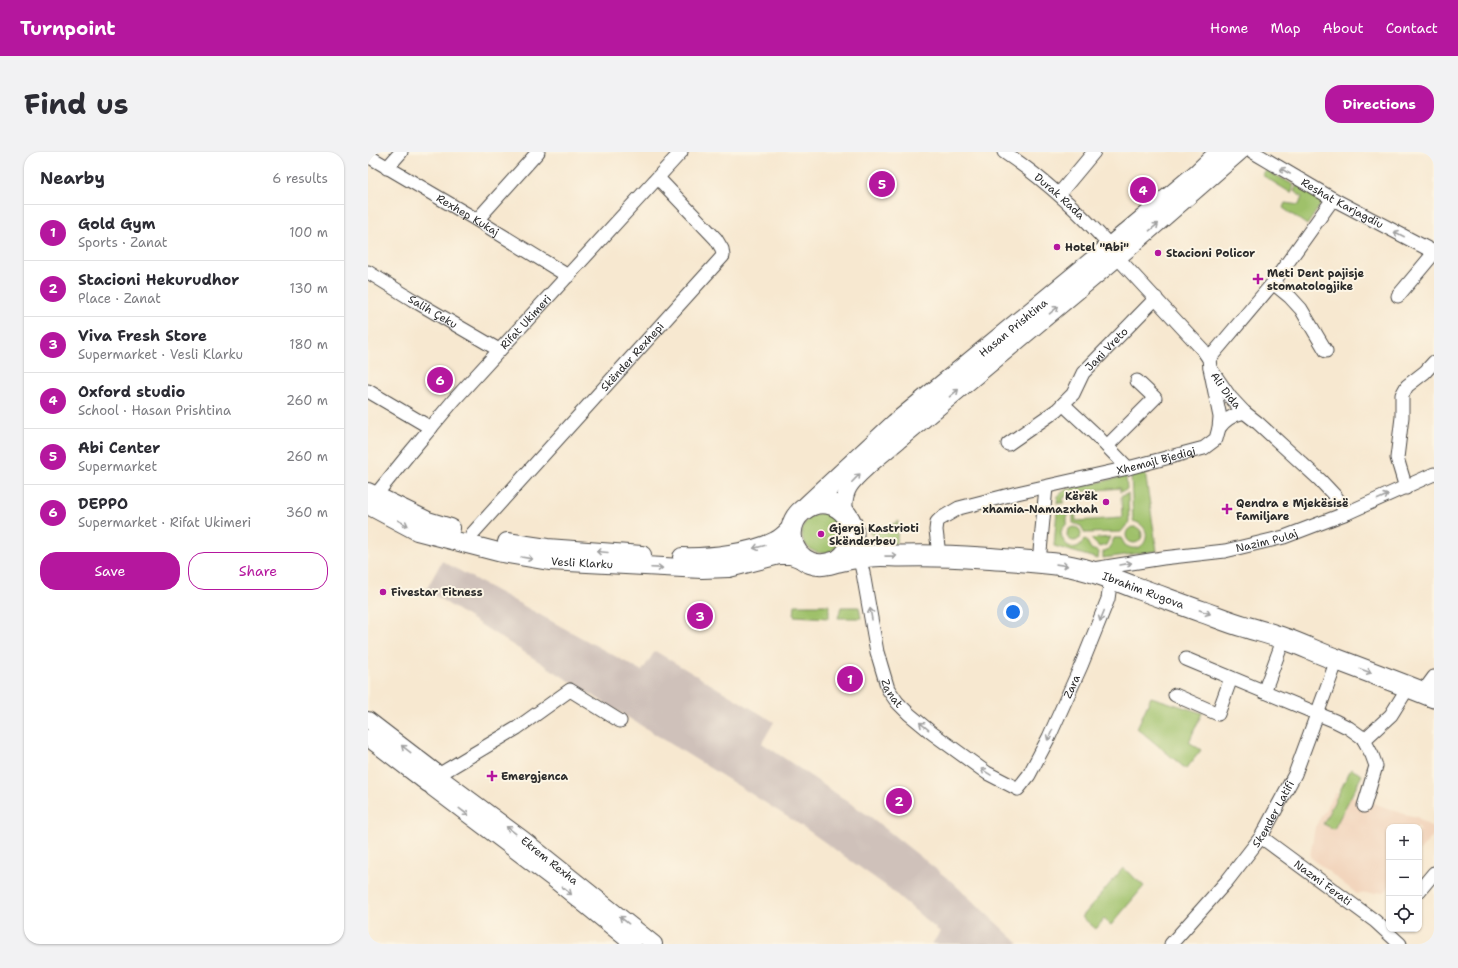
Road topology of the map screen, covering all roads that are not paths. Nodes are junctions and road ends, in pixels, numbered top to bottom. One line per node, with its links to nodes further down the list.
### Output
1 (401, 152): 11 (street)
2 (538, 152): 15 (street)
3 (681, 152): 12 (street, Rifat Ukimeri)
4 (1004, 152): 10 (street, Durak Rada)
5 (1094, 152): 13 (street)
6 (1240, 152): 16 (street, Hasan Prishtina, one-way to 6)
7 (1252, 152): 14 (street, Reshat Karjagdiu, one-way to 7)
8 (1217, 154): 16 (main road, Hasan Prishtina)
9 (368, 156): 11 (street, Rexhep Kukaj)
10 (1019, 156): 13 (street, Durak Rada)
11 (387, 168): 15 (street, Rexhep Kukaj)
12 (658, 178): 19 (street, Rifat Ukimeri); 44 (street, Skënder Rexhepi)
13 (1059, 194): 16 (street, Durak Rada)
14 (1333, 199): 17 (street, Reshat Karjagdiu, one-way to 14); 20 (street)
15 (477, 220): 19 (street, Rexhep Kukaj)
16 (1114, 252): 22 (street, Ali Dida); 40 (main road, Hasan Prishtina); 41 (street, Hasan Prishtina, one-way to 16)
17 (1434, 252): 21 (street, Reshat Karjagdiu)
18 (368, 272): 23 (street, Salih Çeku)
19 (568, 276): 23 (street, Rifat Ukimeri)
20 (1273, 283): 24 (street); 26 (street)
21 (1398, 296)
22 (1156, 298): 26 (street, Ali Dida); 29 (street, Jani Vreto)
23 (499, 350): 31 (street, Rifat Ukimeri)
24 (1326, 351)
25 (1434, 362): 38 (street)
26 (1209, 363): 30 (street, Ali Dida); 32 (street)
27 (1136, 381): 34 (street)
28 (368, 390): 31 (street)
29 (1064, 405): 33 (street, Jani Vreto); 34 (street)
30 (1244, 412): 32 (street, Xhemajl Bjediqi); 42 (street, Ali Dida)
31 (431, 428): 39 (street, Rifat Ukimeri)
32 (1219, 428): 35 (street, Xhemajl Bjediqi)
33 (1008, 444)
34 (1107, 446): 35 (street)
35 (1128, 468): 37 (street, Xhemajl Bjediqi)
36 (1434, 474): 38 (street, Nazim Pulaj)
37 (1046, 487): 46 (street, Xhemajl Bjediqi); 50 (street)
38 (1406, 488): 42 (street, Nazim Pulaj, one-way to 38)
39 (370, 499): 44 (main road, Vesli Klarku); 48 (main road, Vesli Klarku, one-way to 48)
40 (808, 506): 41 (main road); 43 (main road)
41 (846, 513): 45 (main road)
42 (1347, 513): 51 (street, Nazim Pulaj, one-way to 42)
43 (792, 527): 44 (main road, Vesli Klarku, one-way to 44); 48 (main road)
44 (472, 534)
45 (853, 538): 47 (street, Zanat); 49 (main road)
46 (939, 555): 47 (main road, Ibrahim Rugova, one-way to 46); 50 (main road, Ibrahim Rugova)
47 (860, 558): 49 (main road, Ibrahim Rugova); 66 (street, Zanat, one-way to 47)
48 (804, 560): 49 (main road)
49 (838, 561)
50 (1039, 562): 51 (main road, Ibrahim Rugova, one-way to 51)
51 (1088, 571): 52 (main road, Ibrahim Rugova)
52 (1111, 578): 53 (main road, Ibrahim Rugova, one-way to 53); 66 (street, Zara, one-way to 66)
53 (1284, 638): 55 (main road, Ibrahim Rugova); 58 (street)
54 (1186, 659): 56 (street)
55 (1336, 660): 57 (main road, Ibrahim Rugova, one-way to 57); 60 (street, Skender Latifi)
56 (1231, 678): 58 (street); 59 (street)
57 (1425, 688): 64 (street)
58 (1264, 692): 60 (street)
59 (1175, 695)
60 (1317, 714): 64 (street); 68 (street, Skender Latifi)
61 (368, 720): 65 (street, Ekrem Rexha, one-way to 61)
62 (620, 721): 65 (street)
63 (368, 738): 65 (street, Ekrem Rexha)
64 (1364, 740): 67 (street)
65 (436, 780): 73 (street, Ekrem Rexha, one-way to 73); 74 (street, Ekrem Rexha, one-way to 65)
66 (1018, 789)
67 (1364, 806)
68 (1261, 837): 71 (street, Nazmi Ferati); 75 (street, Skender Latifi)
69 (1434, 874): 70 (street)
70 (1422, 888)
71 (1386, 927)
72 (1390, 932): 76 (street, Nazmi Ferati)
73 (633, 944)
74 (654, 944)
75 (1171, 944)
76 (1400, 944)

